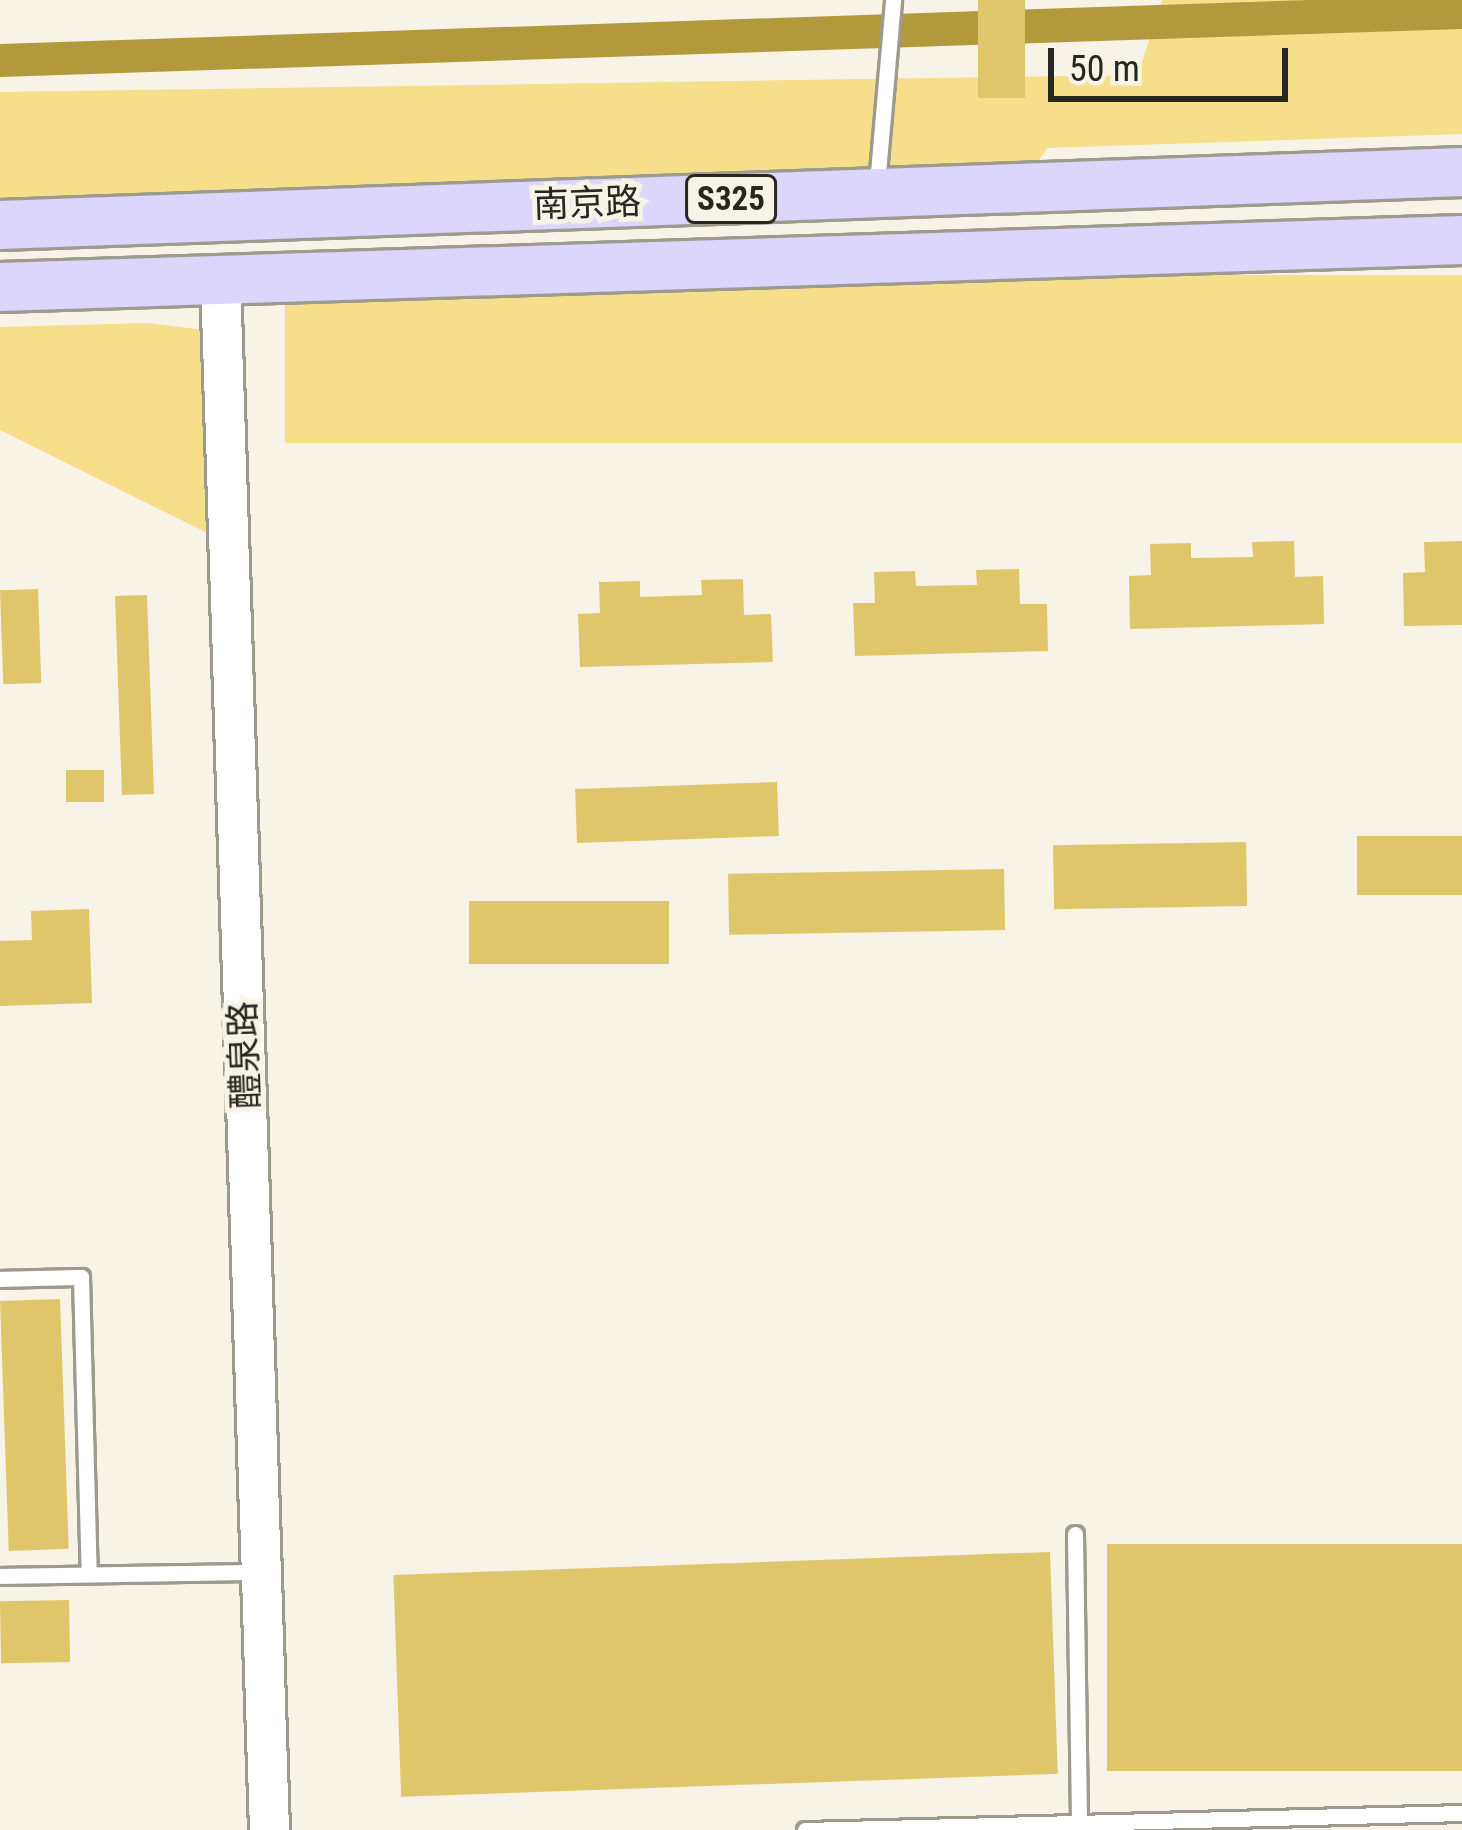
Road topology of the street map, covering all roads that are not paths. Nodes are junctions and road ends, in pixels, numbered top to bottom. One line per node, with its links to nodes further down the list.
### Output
1 (893, 0): 3 (lane)
2 (1462, 172): 3 (main road, 南京路 / S325)
3 (876, 193): 4 (main road, 南京路 / S325)
4 (0, 225)
5 (1462, 240): 6 (main road, 南京路 / S325)
6 (220, 279): 7 (main road, 南京路 / S325); 10 (street, 醴泉路)
7 (0, 287)
8 (0, 1279): 11 (lane)
9 (1075, 1534): 14 (lane)
10 (261, 1572): 11 (lane); 15 (street, 醴泉路)
11 (89, 1574): 12 (lane)
12 (0, 1576)
13 (1462, 1813): 14 (lane)
14 (1079, 1827): 16 (lane)
15 (269, 1830)
16 (805, 1830)

